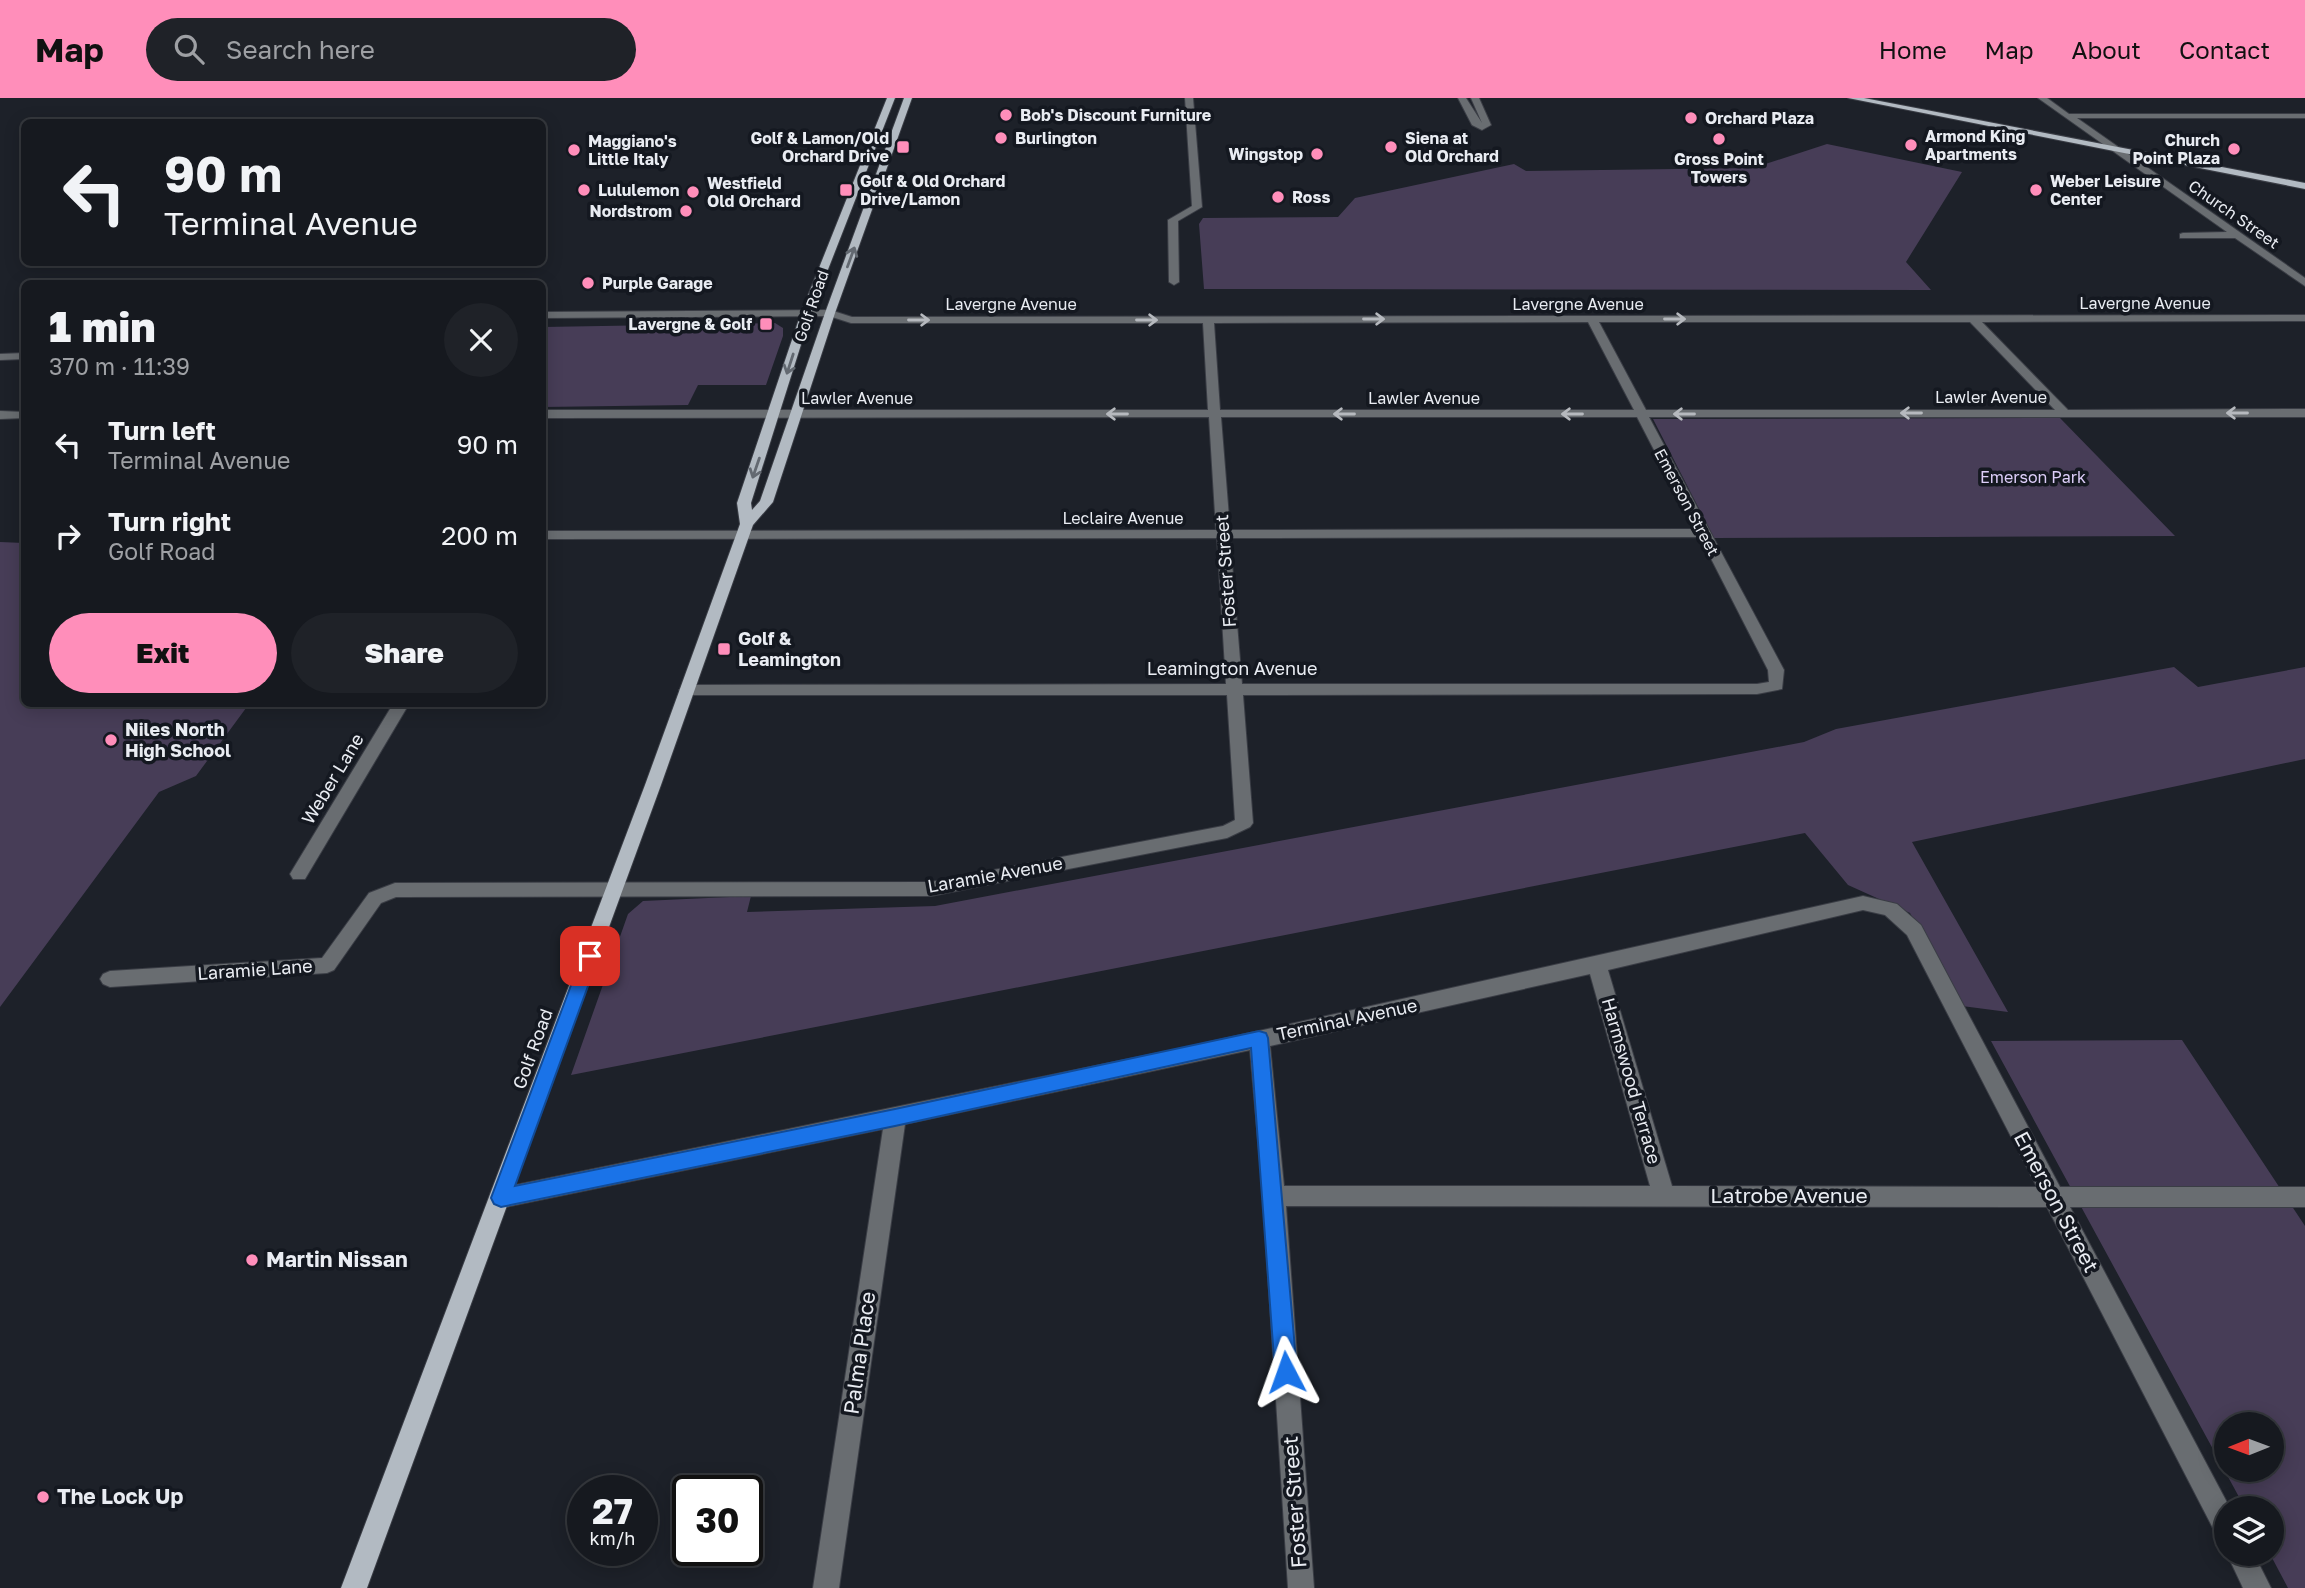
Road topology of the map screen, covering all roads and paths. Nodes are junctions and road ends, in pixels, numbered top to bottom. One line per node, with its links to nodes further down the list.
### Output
1 (891, 98): 16 (main road, Golf Road)
2 (908, 98): 17 (main road, Golf Road, one-way to 2)
3 (1189, 98): 14 (street)
4 (1462, 98): 5 (street)
5 (1475, 98)
6 (1852, 98): 10 (main road)
7 (2042, 98): 8 (street, Church Street)
8 (2068, 116): 9 (street); 10 (street, Church Street)
9 (2305, 116)
10 (2115, 150): 11 (main road); 13 (street, Church Street)
11 (2305, 186)
12 (2183, 236): 13 (street)
13 (2238, 236): 15 (street, Church Street)
14 (1174, 282)
15 (2305, 283)
16 (806, 313): 17 (street, Lavergne Avenue); 18 (street, Lavergne Avenue); 31 (main road, Golf Road, one-way to 31)
17 (830, 313): 22 (street, Lavergne Avenue); 24 (main road, Golf Road)
18 (546, 315)
19 (2305, 318): 21 (street, Lavergne Avenue)
20 (1592, 319): 21 (street, Lavergne Avenue, one-way to 21); 23 (street, Lavergne Avenue, one-way to 20); 33 (street, Emerson Street)
21 (1973, 319): 27 (street)
22 (851, 320): 23 (street, Lavergne Avenue, one-way to 23); 24 (street, Lavergne Avenue)
23 (1208, 320): 32 (street, Foster Street)
24 (825, 330): 28 (main road, Golf Road)
25 (21, 356): 26 (street)
26 (0, 357)
27 (2064, 412): 29 (street, Lawler Avenue, one-way to 27); 33 (street, Lawler Avenue, one-way to 33)
28 (796, 413): 31 (street, Lawler Avenue); 32 (street, Lawler Avenue, one-way to 28); 36 (main road, Golf Road)
29 (2305, 413)
30 (546, 414): 31 (street, Lawler Avenue)
31 (774, 414): 36 (main road, Golf Road, one-way to 36)
32 (1213, 414): 33 (street, Lawler Avenue, one-way to 32); 39 (street, Foster Street)
33 (1640, 414): 37 (street, Emerson Street)
34 (0, 415): 35 (street)
35 (21, 415)
36 (745, 530): 38 (street, Leclaire Avenue); 39 (street, Leclaire Avenue); 42 (main road, Golf Road)
37 (1703, 533): 39 (street, Leclaire Avenue); 40 (street, Emerson Street)
38 (546, 535)
39 (1224, 536): 41 (street, Foster Street)
40 (1777, 685): 41 (street, Leamington Avenue)
41 (1235, 688): 42 (street, Leamington Avenue); 44 (street, Foster Street)
42 (687, 690): 46 (main road, Golf Road)
43 (399, 707): 45 (street, Weber Lane)
44 (1244, 823): 46 (street, Laramie Avenue)
45 (299, 874)
46 (615, 889): 49 (street, Laramie Lane); 56 (main road, Golf Road)
47 (1863, 902): 48 (street, Terminal Avenue); 54 (street, Emerson Street)
48 (1597, 966): 50 (street, Terminal Avenue); 53 (street, Harmswood Terrace)
49 (110, 979)
50 (1259, 1038): 51 (street, Terminal Avenue); 52 (street, Foster Street)
51 (895, 1118): 56 (street, Terminal Avenue); 60 (street, Palma Place)
52 (1274, 1196): 53 (street, Latrobe Avenue); 61 (street, Foster Street)
53 (1664, 1196): 54 (street, Latrobe Avenue)
54 (2053, 1196): 55 (street, Latrobe Avenue); 57 (street, Emerson Street)
55 (2305, 1197)
56 (501, 1198): 59 (main road, Golf Road)
57 (2214, 1504)
58 (2246, 1566): 62 (street)
59 (354, 1588)
60 (826, 1588)
61 (1301, 1588)
62 (2258, 1588)

